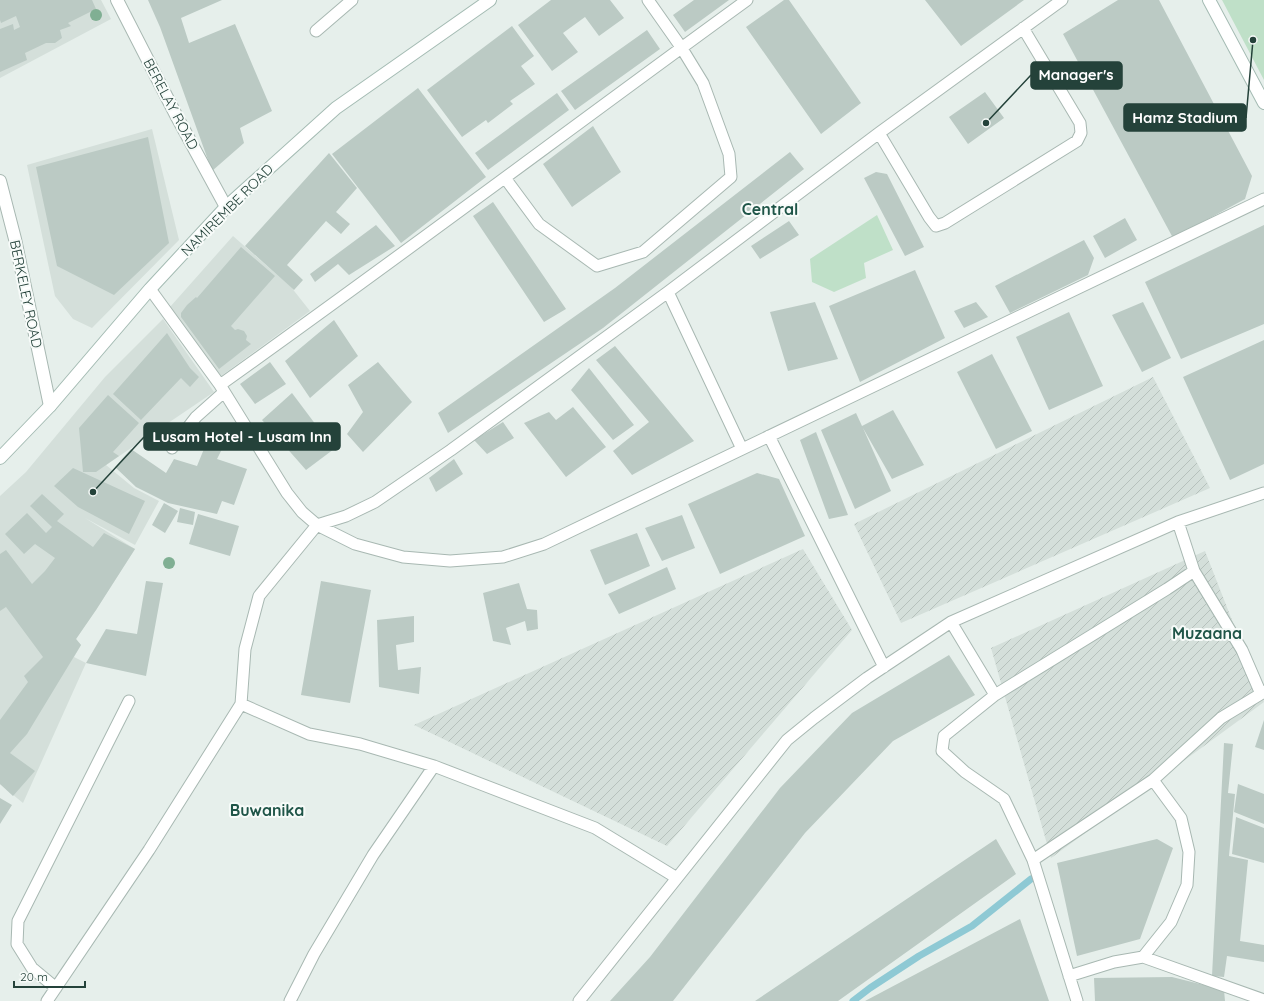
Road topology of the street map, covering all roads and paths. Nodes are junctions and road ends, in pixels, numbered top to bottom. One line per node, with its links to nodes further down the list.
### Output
1 (117, 0): 16 (main road, BERELAY ROAD)
2 (352, 0): 9 (lane)
3 (490, 0): 16 (main road, NAMIREMBE ROAD)
4 (648, 0): 10 (lane)
5 (747, 0): 10 (lane)
6 (1062, 0): 8 (lane)
7 (1209, 0): 11 (main road)
8 (1023, 28): 12 (lane); 12 (lane)
9 (316, 31)
10 (681, 47): 13 (lane); 13 (lane)
11 (1264, 103)
12 (878, 133): 18 (lane)
13 (504, 178): 19 (lane)
14 (0, 181): 20 (main road, BERKELEY ROAD)
15 (1264, 199): 21 (lane)
16 (226, 207): 17 (main road, NAMIREMBE ROAD)
17 (150, 289): 19 (lane); 20 (main road, NAMIREMBE ROAD)
18 (668, 292): 23 (lane); 27 (lane)
19 (222, 388): 22 (lane); 27 (lane)
20 (50, 406): 24 (main road, NAMIREMBE ROAD)
21 (769, 436): 23 (lane); 30 (lane)
22 (172, 448)
23 (742, 449): 27 (lane)
24 (0, 458)
25 (1264, 492): 26 (lane)
26 (1178, 522): 28 (lane); 29 (lane)
27 (317, 525): 34 (lane)
28 (1194, 571): 31 (lane); 32 (lane)
29 (951, 622): 30 (lane); 32 (lane)
30 (884, 667): 38 (lane)
31 (1263, 693): 36 (lane)
32 (996, 695): 37 (lane)
33 (129, 701): 41 (lane)
34 (241, 704): 35 (lane); 41 (lane)
35 (434, 766): 38 (lane); 44 (lane)
36 (1153, 780): 37 (lane); 39 (lane)
37 (1033, 860): 40 (lane)
38 (677, 878): 45 (lane)
39 (1143, 958): 40 (lane); 42 (lane)
40 (1069, 976): 46 (lane)
41 (56, 988): 43 (lane)
42 (1264, 1000)
43 (47, 1001)
44 (290, 1001)
45 (579, 1001)
46 (1077, 1001)

